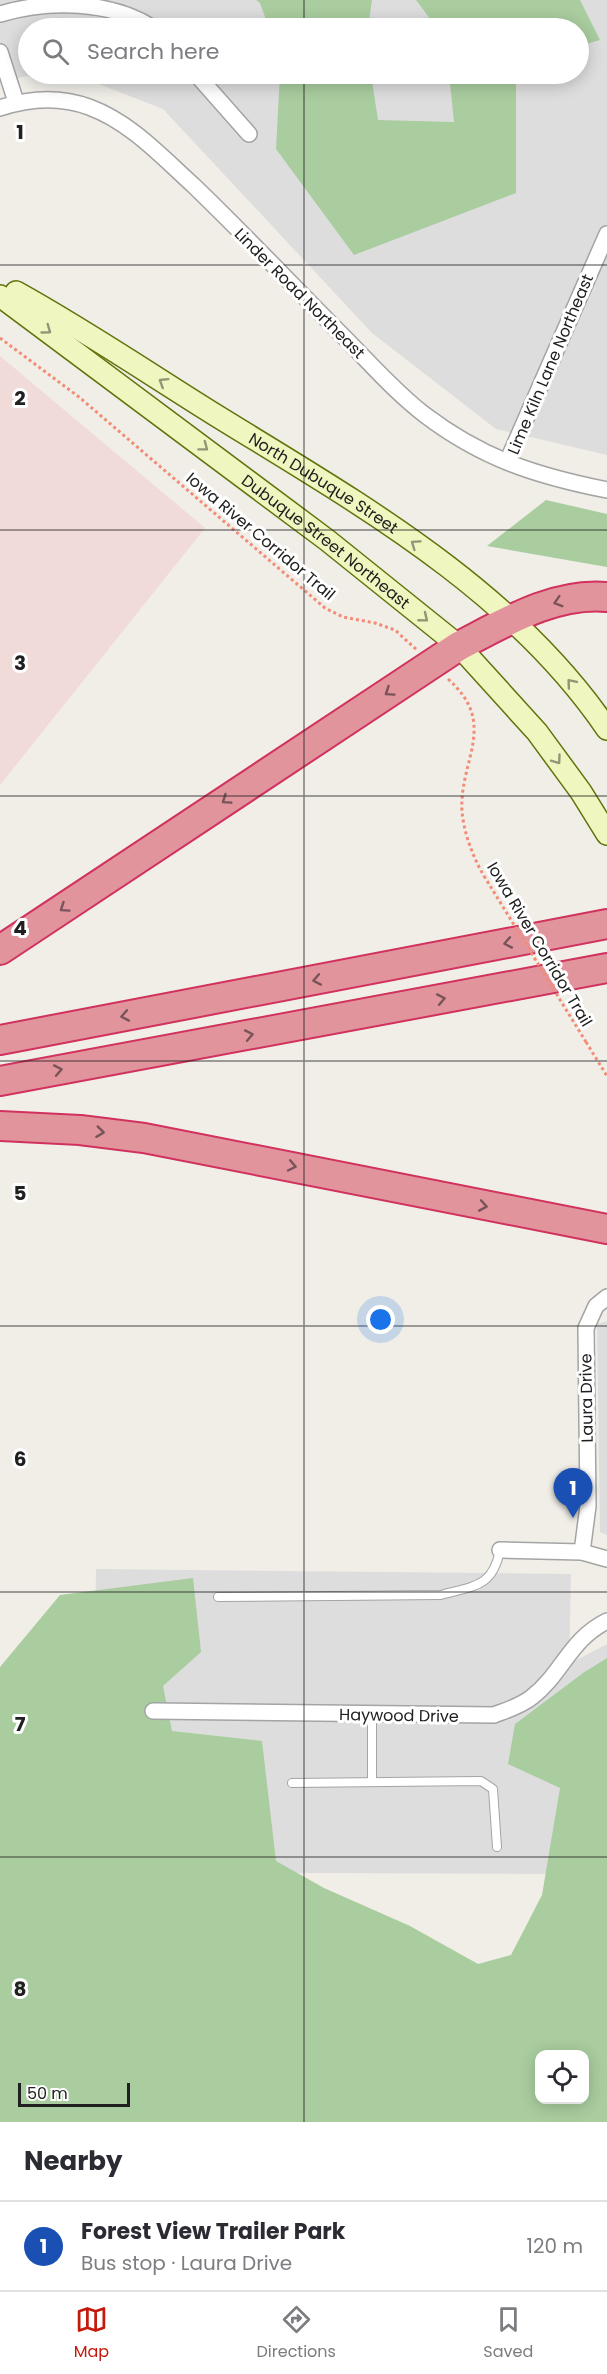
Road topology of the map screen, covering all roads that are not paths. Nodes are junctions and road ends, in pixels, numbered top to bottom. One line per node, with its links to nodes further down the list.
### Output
1 (0, 14): 2 (street)
2 (134, 18)
3 (0, 52): 5 (street)
4 (205, 84): 7 (street)
5 (16, 102): 6 (street, Linder Road Northeast); 11 (street, Linder Road Northeast)
6 (0, 108)
7 (249, 134)
8 (607, 234): 11 (street, Lime Kiln Lane Northeast)
9 (0, 283): 14 (main road, North Dubuque Street, one-way to 9)
10 (0, 296): 15 (main road, Dubuque Street Northeast, one-way to 15)
11 (507, 462): 12 (street, Linder Road Northeast)
12 (607, 490)
13 (607, 597): 14 (highway, one-way to 14)
14 (511, 619): 15 (highway); 16 (main road, North Dubuque Street, one-way to 14)
15 (459, 646): 17 (main road, Dubuque Street Northeast, one-way to 17); 19 (highway, one-way to 19)
16 (607, 729)
17 (607, 834)
18 (607, 924): 21 (highway, one-way to 21)
19 (0, 950)
20 (607, 968): 22 (highway, one-way to 20)
21 (0, 1040)
22 (0, 1081)
23 (0, 1126): 24 (highway, one-way to 24)
24 (607, 1229)
25 (607, 1297): 27 (street, Laura Drive)
26 (500, 1550): 27 (street); 29 (lane)
27 (582, 1552): 28 (street)
28 (607, 1558)
29 (218, 1597)
30 (607, 1621): 32 (street, Haywood Drive)
31 (153, 1711): 32 (street, Haywood Drive)
32 (372, 1714): 33 (lane)
33 (372, 1781): 34 (lane); 35 (lane)
34 (292, 1783)
35 (497, 1847)

